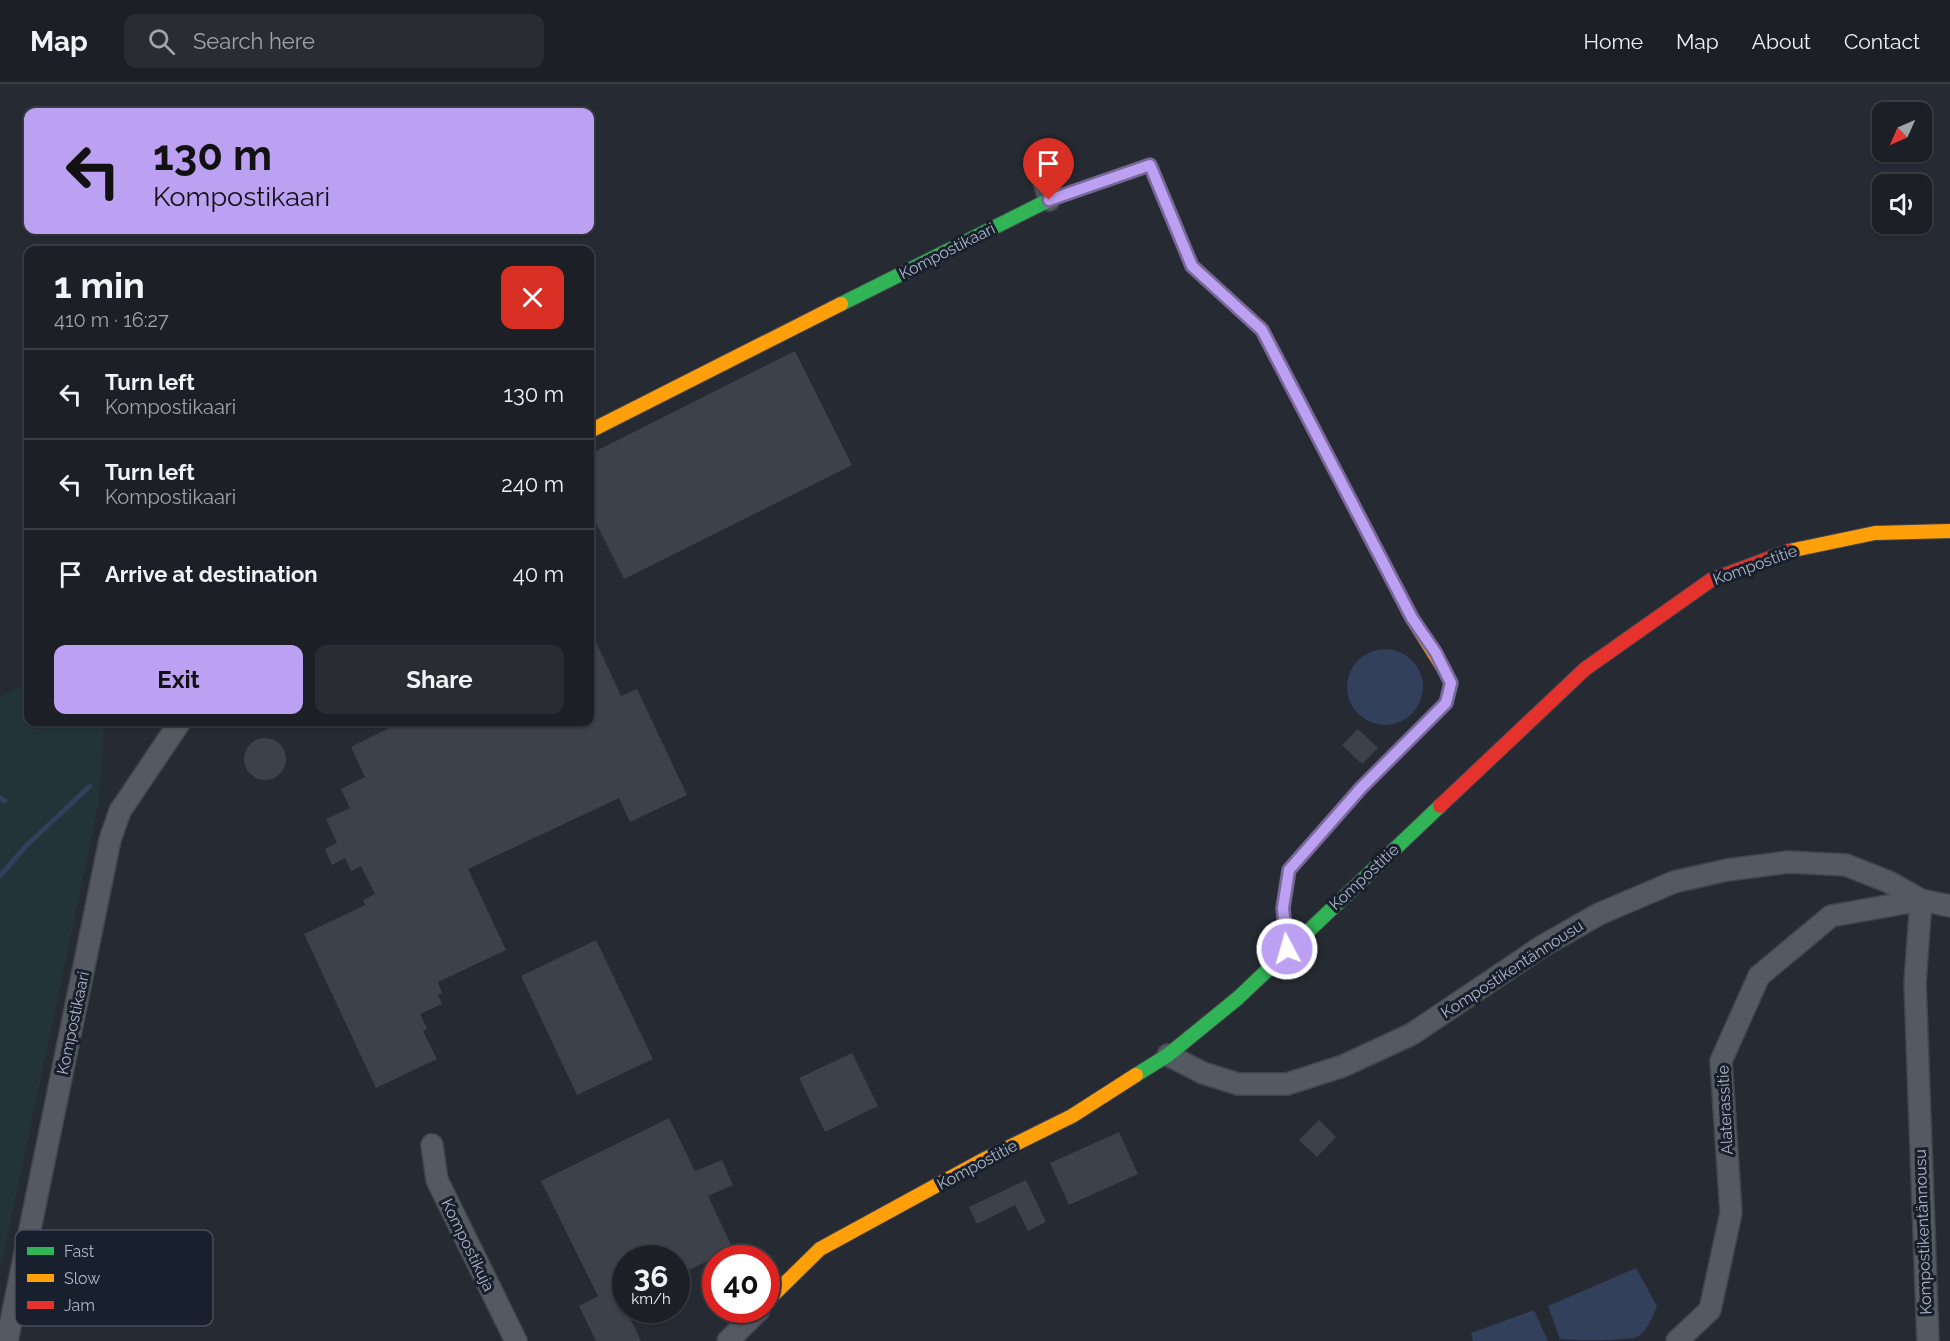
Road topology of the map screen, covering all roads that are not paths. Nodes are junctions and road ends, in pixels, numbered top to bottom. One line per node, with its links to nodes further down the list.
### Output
1 (1038, 159): 2 (street)
2 (1049, 200): 3 (street, Kompostikaari); 8 (street, Kompostikaari)
3 (594, 429)
4 (1950, 531): 8 (street, Kompostitie)
5 (177, 726): 11 (street, Kompostikaari)
6 (1921, 900): 7 (street, Alaterassitie); 9 (street, Kompostikentännousu); 18 (street, Alaterassitie); 19 (street, Kompostikentännousu)
7 (1950, 906)
8 (1287, 949): 9 (street, Kompostitie)
9 (1168, 1055): 12 (street, Kompostitie)
10 (432, 1145): 16 (street, Kompostikuja)
11 (30, 1230)
12 (780, 1288)
13 (15, 1302): 15 (street, Kompostikaari)
14 (746, 1323): 17 (street)
15 (7, 1341)
16 (516, 1341)
17 (728, 1341)
18 (1677, 1341)
19 (1928, 1341)

